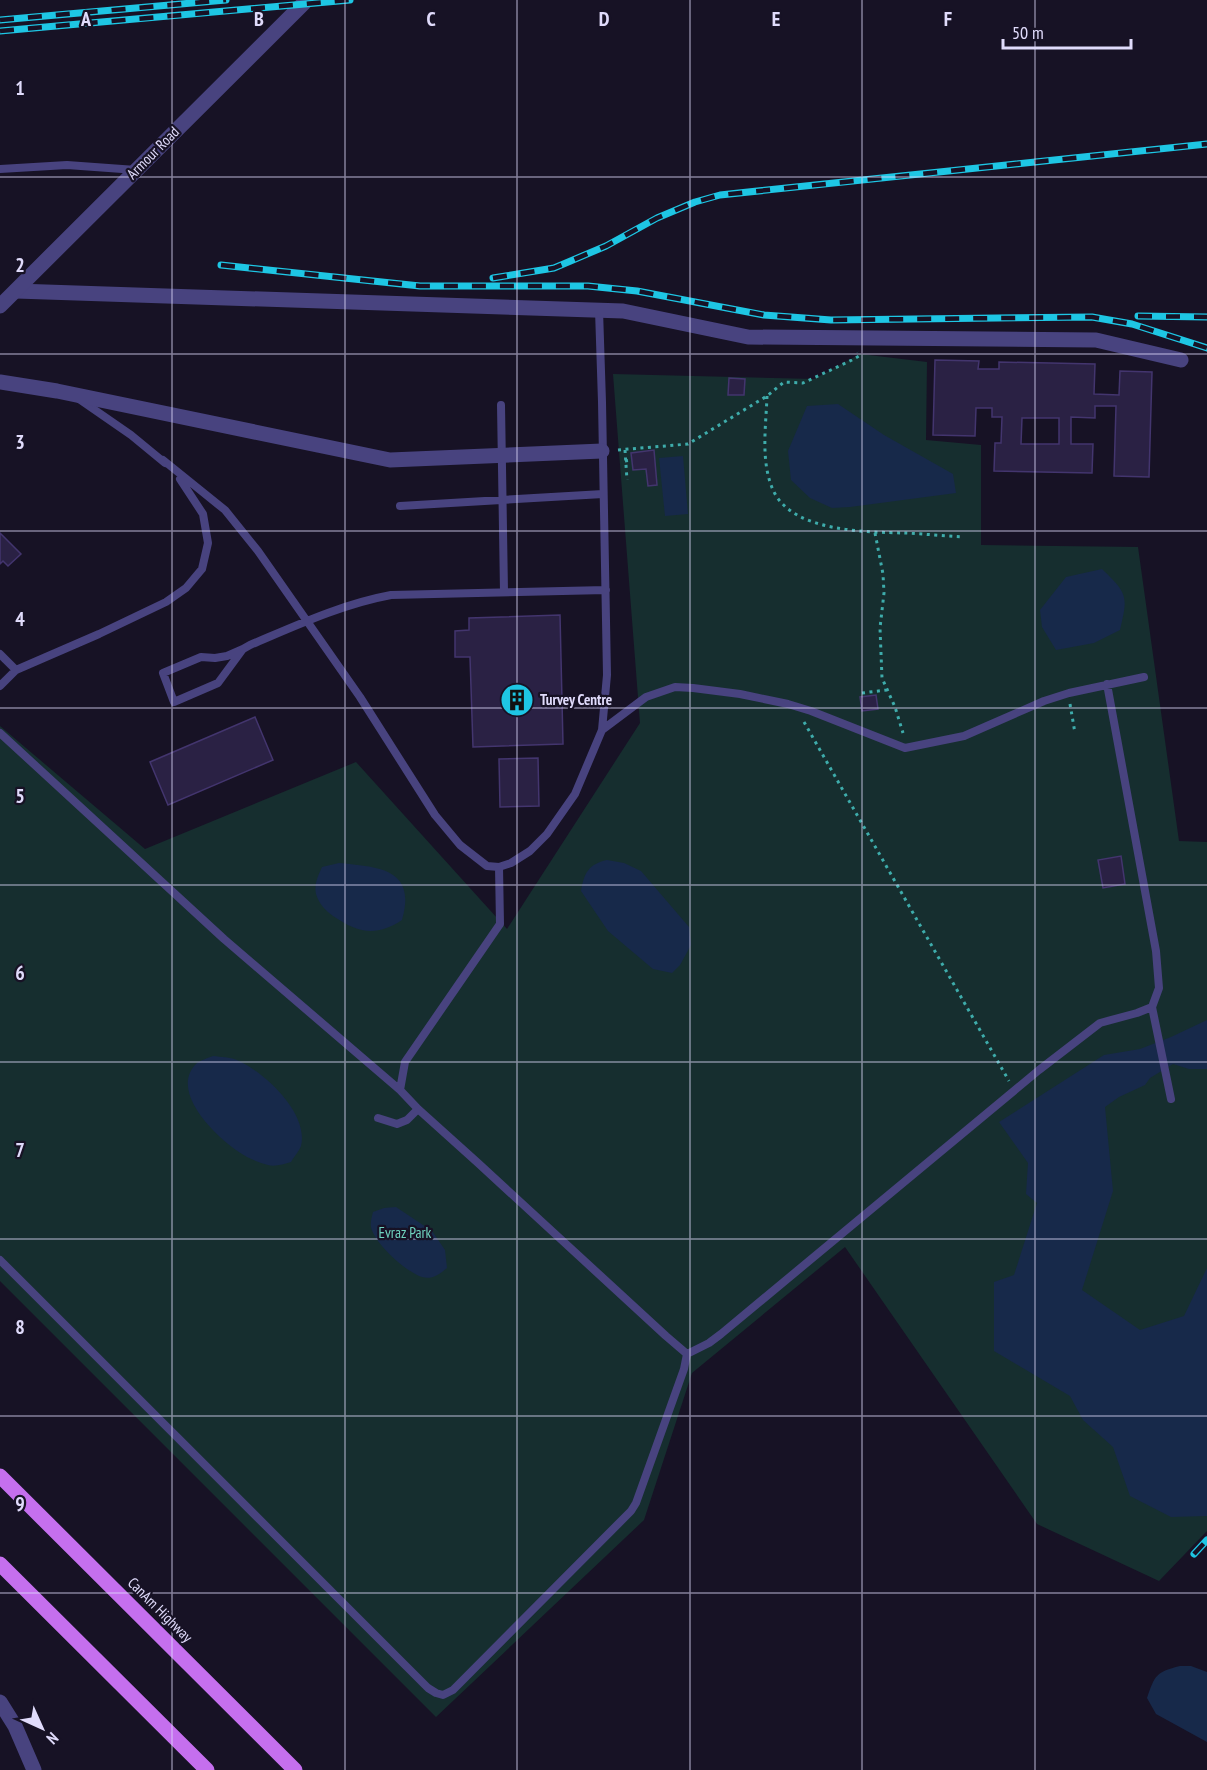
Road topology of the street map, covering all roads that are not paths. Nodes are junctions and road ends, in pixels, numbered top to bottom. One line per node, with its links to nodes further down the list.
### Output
1 (307, 0): 3 (street, Armour Road)
2 (0, 169): 3 (lane)
3 (136, 170): 4 (street, Armour Road)
4 (16, 291): 5 (street, Armour Road); 6 (street)
5 (0, 306)
6 (599, 310): 7 (street); 11 (lane)
7 (1180, 360)
8 (0, 382): 9 (street)
9 (74, 396): 12 (street); 13 (lane)
10 (501, 405): 12 (lane)
11 (602, 451): 12 (street); 14 (lane)
12 (502, 455): 15 (lane)
13 (163, 460): 19 (lane); 22 (lane)
14 (603, 494): 15 (lane); 17 (lane)
15 (502, 500): 16 (lane); 18 (lane)
16 (400, 506)
17 (606, 590): 18 (lane); 26 (lane)
18 (504, 592): 19 (lane)
19 (307, 621): 20 (lane); 28 (lane)
20 (243, 649): 20 (lane)
21 (0, 654): 22 (lane)
22 (16, 670): 25 (lane)
23 (1144, 677): 24 (lane)
24 (1107, 684): 26 (lane); 29 (lane)
25 (0, 686)
26 (602, 730): 28 (lane)
27 (0, 734): 30 (lane)
28 (498, 867): 30 (lane)
29 (1152, 1007): 31 (lane); 35 (lane)
30 (400, 1090): 32 (lane)
31 (1170, 1095)
32 (418, 1109): 33 (lane); 35 (lane)
33 (378, 1118)
34 (0, 1260): 35 (lane)
35 (687, 1354)
36 (0, 1476): 41 (main road, CanAm Highway)
37 (0, 1564): 40 (main road)
38 (0, 1702): 39 (street)
39 (34, 1770)
40 (207, 1770)
41 (295, 1770)

